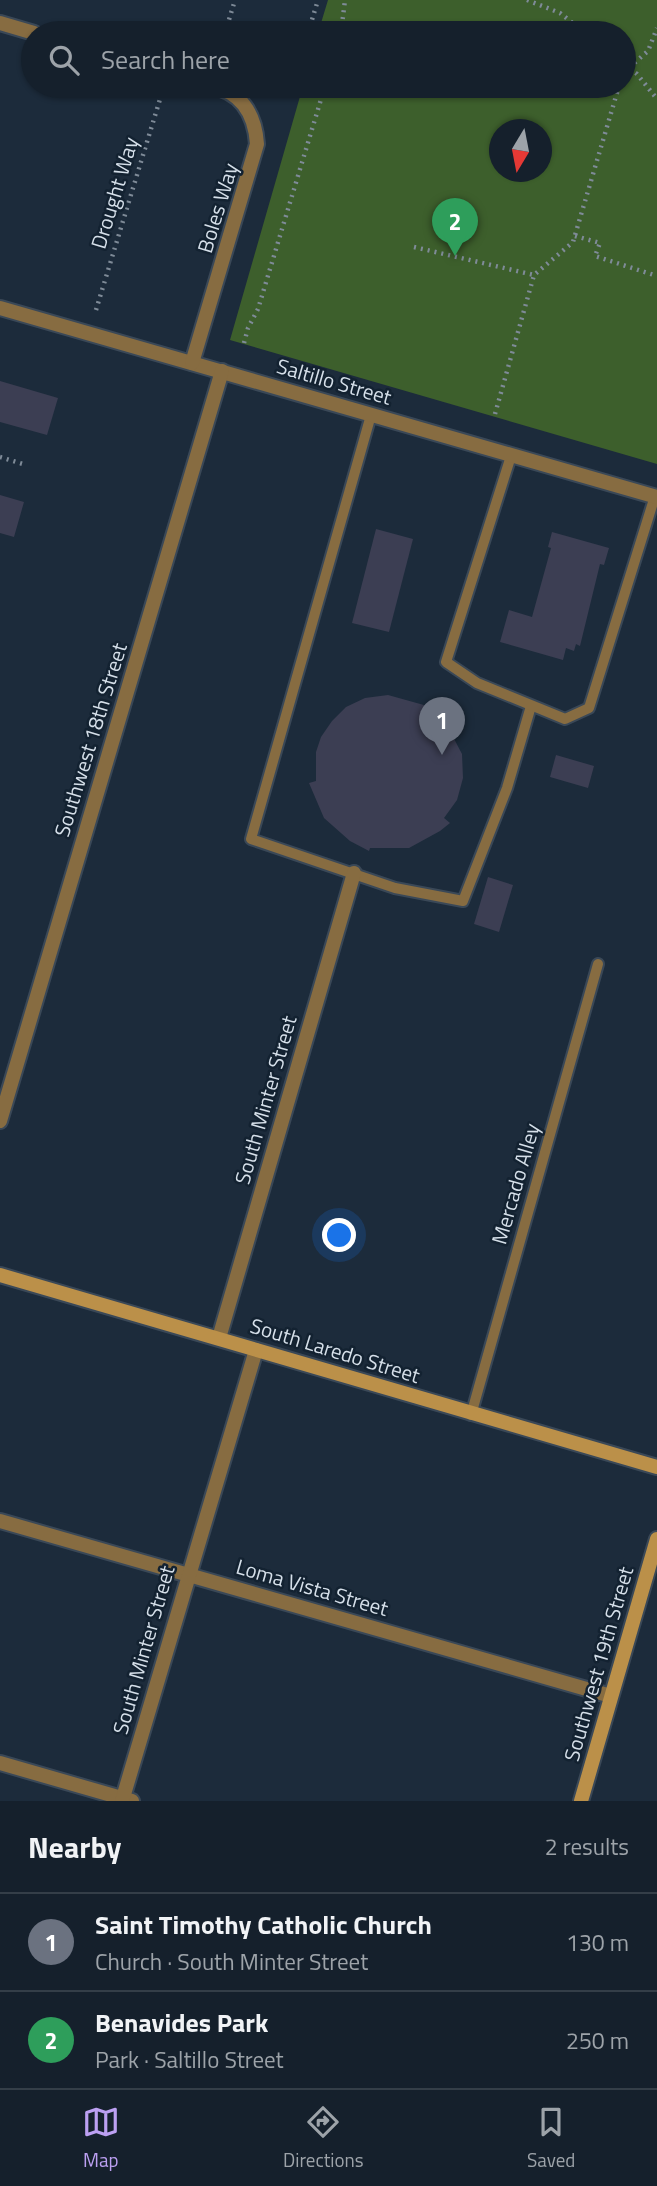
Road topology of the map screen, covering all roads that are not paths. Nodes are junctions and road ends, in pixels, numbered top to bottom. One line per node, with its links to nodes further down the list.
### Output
1 (0, 23): 2 (street)
2 (21, 29)
3 (239, 98): 5 (street, Boles Way)
4 (0, 307): 5 (street, Saltillo Street)
5 (192, 363): 6 (street, Saltillo Street)
6 (222, 371): 7 (street, Saltillo Street); 13 (street, Southwest 18th Street)
7 (371, 415): 8 (street, Saltillo Street); 11 (lane)
8 (511, 456): 9 (street, Saltillo Street); 10 (lane)
9 (656, 497): 10 (lane)
10 (531, 706): 11 (lane)
11 (354, 873): 15 (street, South Minter Street)
12 (598, 964): 17 (lane, Mercado Alley)
13 (0, 1121)
14 (0, 1275): 15 (street, South Laredo Street)
15 (219, 1338): 16 (street, South Laredo Street)
16 (256, 1350): 17 (street, South Laredo Street); 21 (street, South Minter Street)
17 (471, 1415): 18 (street, South Laredo Street)
18 (657, 1467)
19 (0, 1521): 21 (street, Loma Vista Street)
20 (657, 1539): 22 (street, Southwest 19th Street)
21 (188, 1574): 22 (street, Loma Vista Street); 24 (street, South Minter Street)
22 (611, 1696): 25 (street, Southwest 19th Street)
23 (0, 1763): 24 (street)
24 (125, 1800)
25 (581, 1801)

